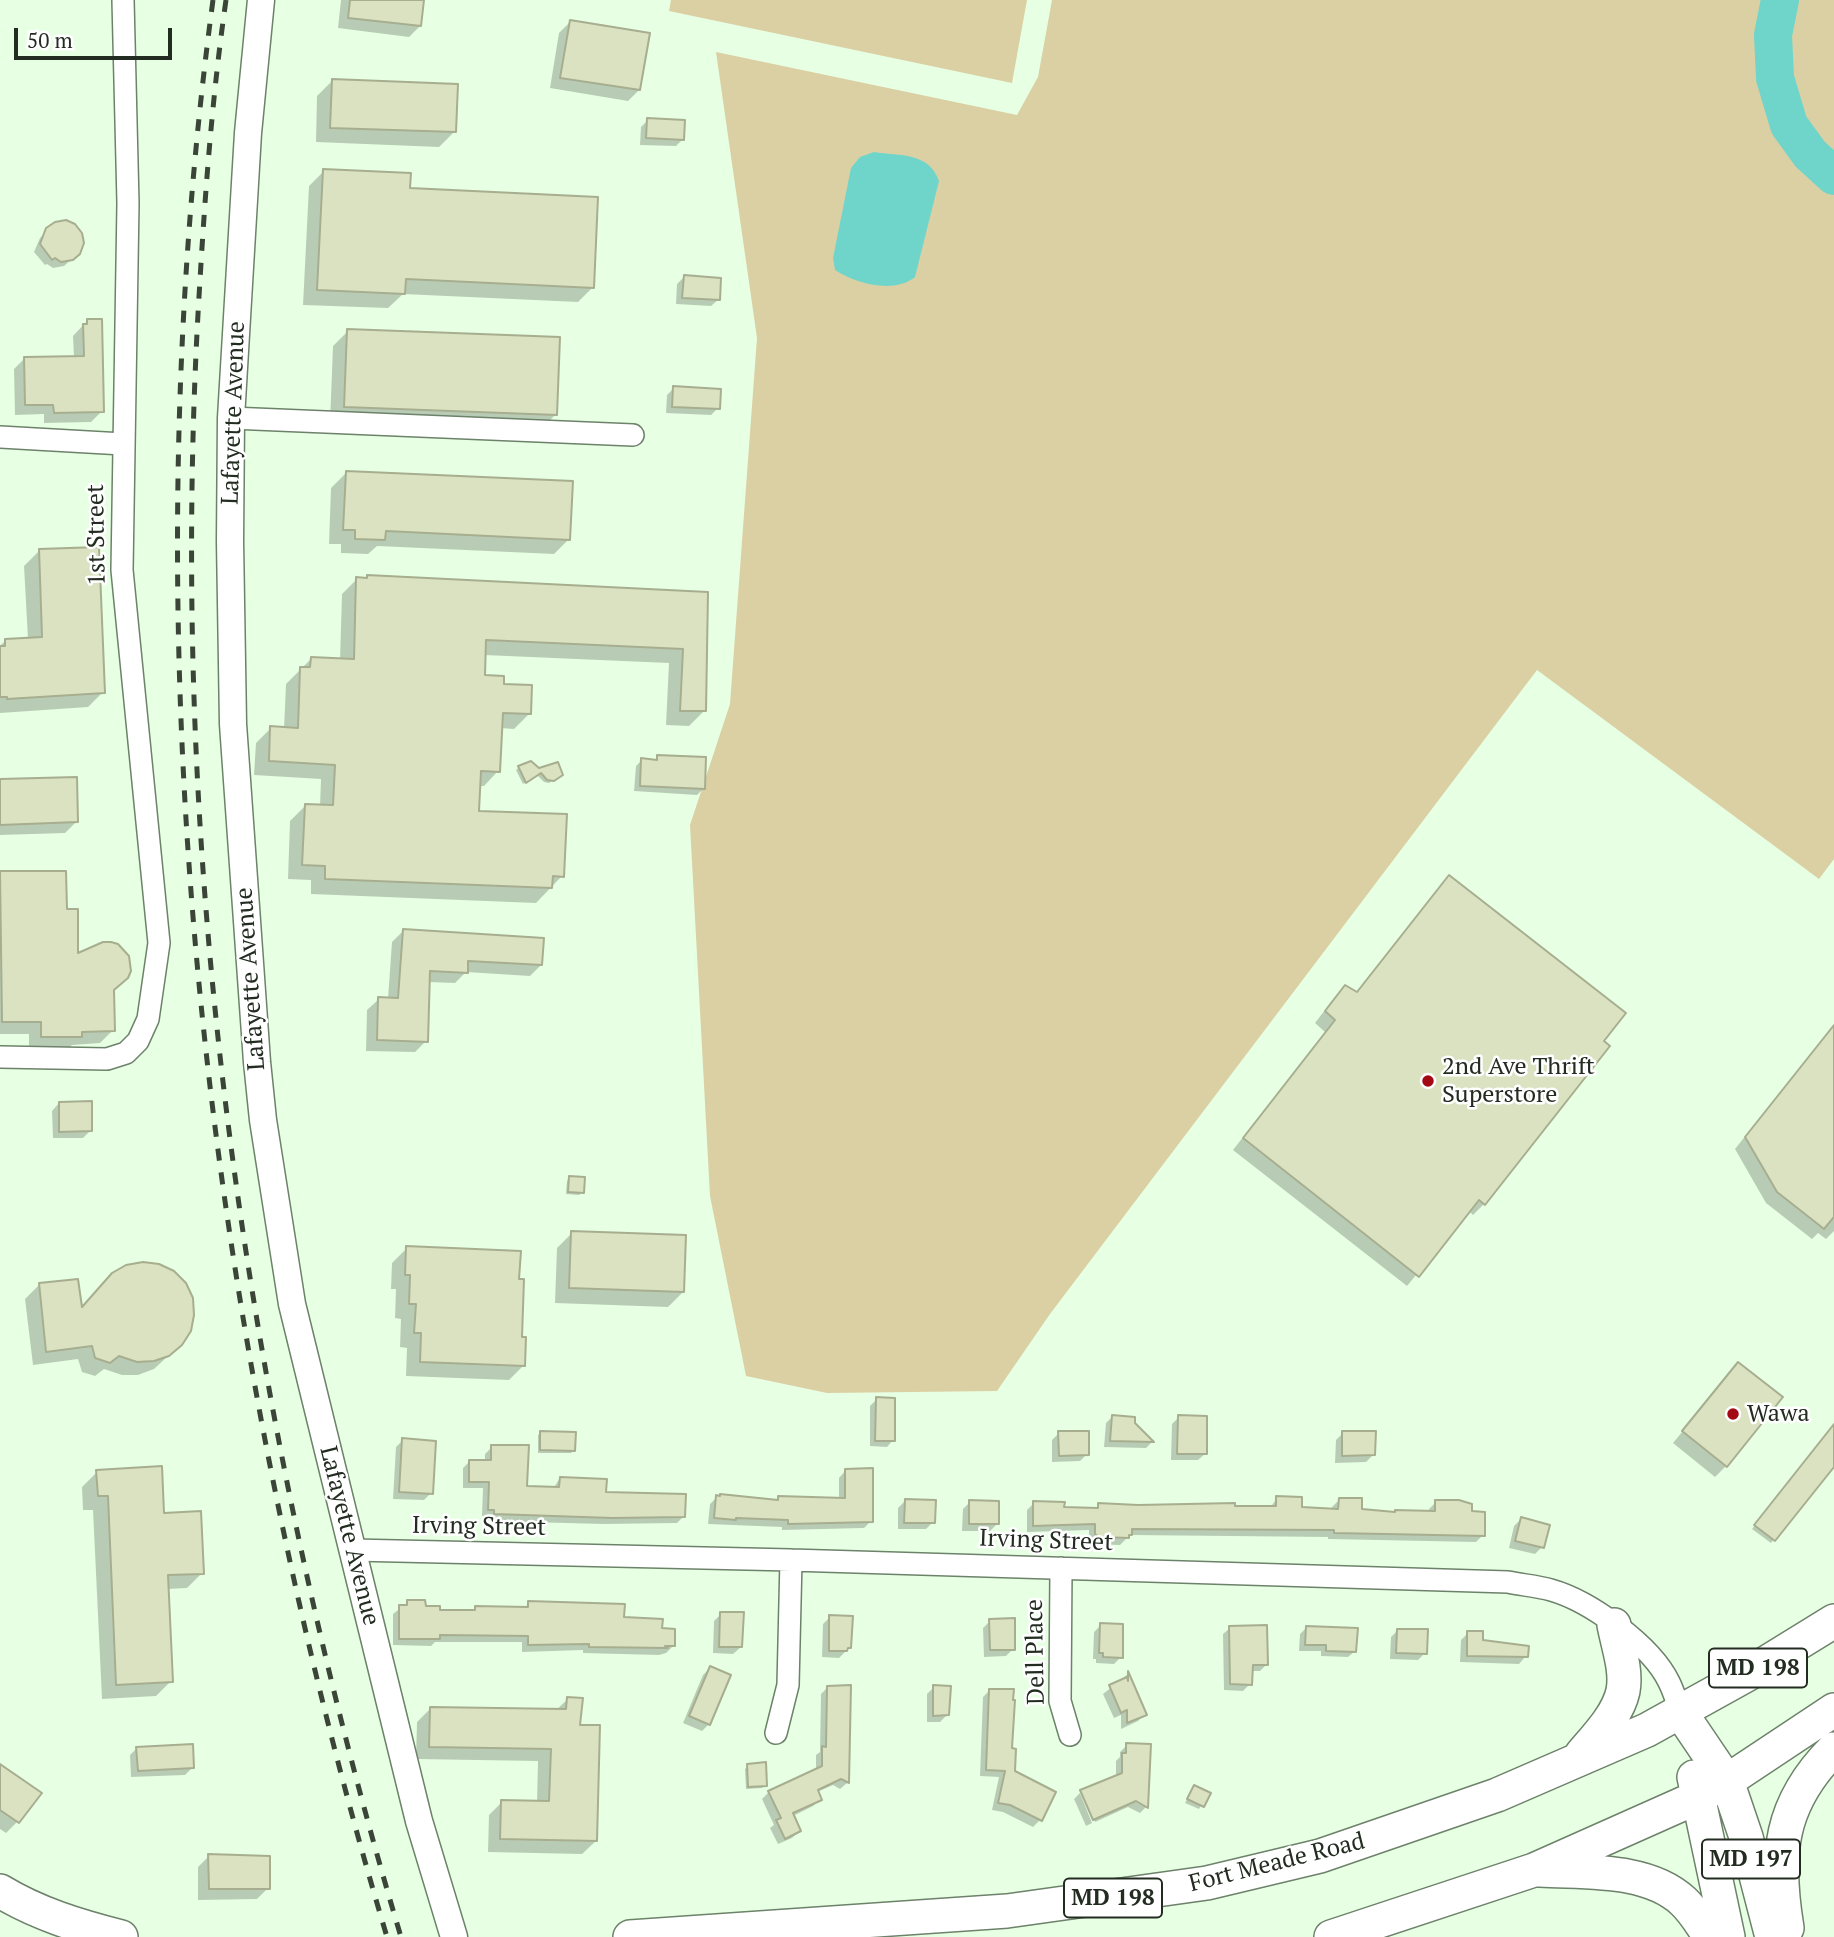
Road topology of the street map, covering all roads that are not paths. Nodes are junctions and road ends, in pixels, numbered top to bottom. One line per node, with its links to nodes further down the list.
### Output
1 (123, 0): 6 (street, 1st Street)
2 (261, 0): 3 (street, Lafayette Avenue)
3 (231, 418): 4 (street); 8 (street, Lafayette Avenue)
4 (633, 435)
5 (0, 437): 6 (street)
6 (122, 444): 7 (street, 1st Street)
7 (0, 1057)
8 (353, 1550): 9 (street, Irving Street); 24 (street, Lafayette Avenue)
9 (791, 1560): 10 (street, Irving Street); 15 (street)
10 (1061, 1568): 12 (street, Irving Street); 16 (street, Dell Place)
11 (1834, 1621): 14 (main road, Fort Meade Road / MD 198)
12 (1614, 1625): 14 (street, Irving Street); 18 (main road)
13 (1834, 1710): 19 (main road, MD 198)
14 (1681, 1713): 18 (main road, Fort Meade Road / MD 198); 19 (main road, MD 197); 20 (main road, MD 197)
15 (776, 1733)
16 (1070, 1735)
17 (1834, 1749): 30 (main road)
18 (1576, 1760): 25 (main road, Fort Meade Road / MD 198)
19 (1727, 1781): 20 (main road, MD 198); 29 (main road, MD 197)
20 (1698, 1797): 21 (main road, MD 198); 28 (main road, MD 197)
21 (1534, 1870): 26 (main road, MD 198); 27 (main road)
22 (0, 1891): 23 (main road)
23 (121, 1937)
24 (454, 1937)
25 (631, 1937)
26 (1331, 1937)
27 (1710, 1937)
28 (1728, 1937)
29 (1772, 1937)
30 (1788, 1937)

